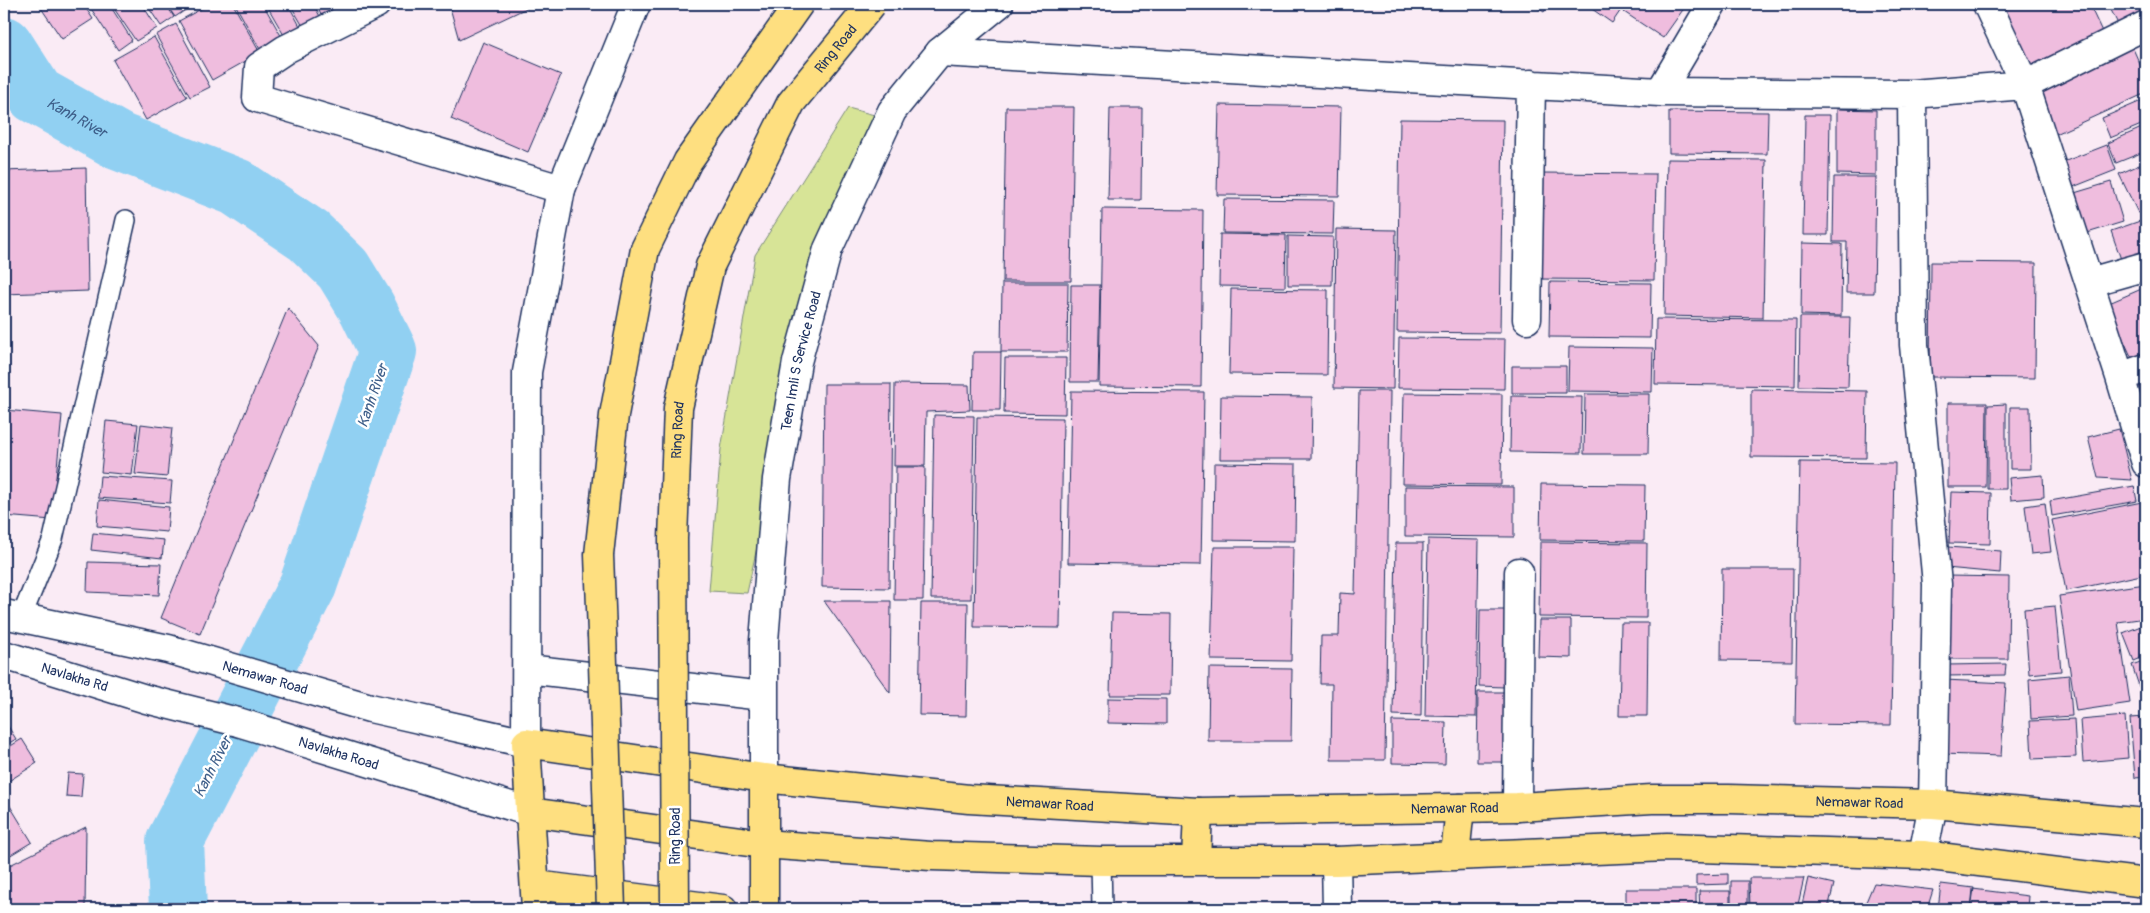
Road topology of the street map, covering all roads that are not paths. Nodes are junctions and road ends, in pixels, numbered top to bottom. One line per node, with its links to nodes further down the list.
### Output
1 (376, 4): 14 (street)
2 (636, 4): 14 (street)
3 (799, 4): 44 (main road, bridge)
4 (872, 4): 45 (main road, Ring Road, bridge)
5 (999, 4): 9 (street, Teen Imli S Service Road)
6 (1712, 4): 12 (street)
7 (1987, 4): 11 (street)
8 (2146, 25): 11 (street)
9 (940, 52): 10 (street); 26 (street, Teen Imli S Service Road)
10 (1531, 84): 12 (street); 18 (street)
11 (2025, 85): 13 (street); 17 (street)
12 (1660, 92): 13 (street)
13 (1912, 94): 30 (street)
14 (562, 189): 25 (street)
15 (126, 220): 23 (lane)
16 (2146, 266): 17 (street)
17 (2090, 282): 20 (street)
18 (1527, 319)
19 (2146, 368): 20 (street)
20 (2120, 377): 21 (street)
21 (2146, 463)
22 (1519, 572): 31 (street)
23 (12, 616): 28 (street, Nemawar Road)
24 (4, 655): 27 (street, Navlakha Rd)
25 (527, 669): 26 (street); 28 (street)
26 (763, 696): 29 (street, Teen Imli S Service Road)
27 (146, 699): 33 (street, Navlakha Road)
28 (526, 742): 29 (main road, Nemawar Road); 33 (main road)
29 (764, 778): 34 (main road, Nemawar Road); 36 (main road)
30 (1933, 804): 31 (main road, Nemawar Road); 35 (main road, Nemawar Road); 38 (street)
31 (1517, 807): 32 (main road, Nemawar Road)
32 (1460, 808): 34 (main road, Nemawar Road); 37 (main road)
33 (530, 812): 36 (main road); 43 (main road)
34 (1198, 812): 39 (main road)
35 (2146, 823)
36 (763, 844): 40 (main road); 47 (main road)
37 (1455, 855): 38 (main road); 41 (main road)
38 (1923, 855): 42 (main road)
39 (1196, 860): 40 (main road); 41 (main road)
40 (1101, 861): 48 (lane)
41 (1336, 861): 49 (street)
42 (2146, 883)
43 (536, 897): 46 (main road)
44 (611, 909)
45 (675, 909)
46 (723, 909)
47 (764, 909)
48 (1102, 909)
49 (1337, 909)

